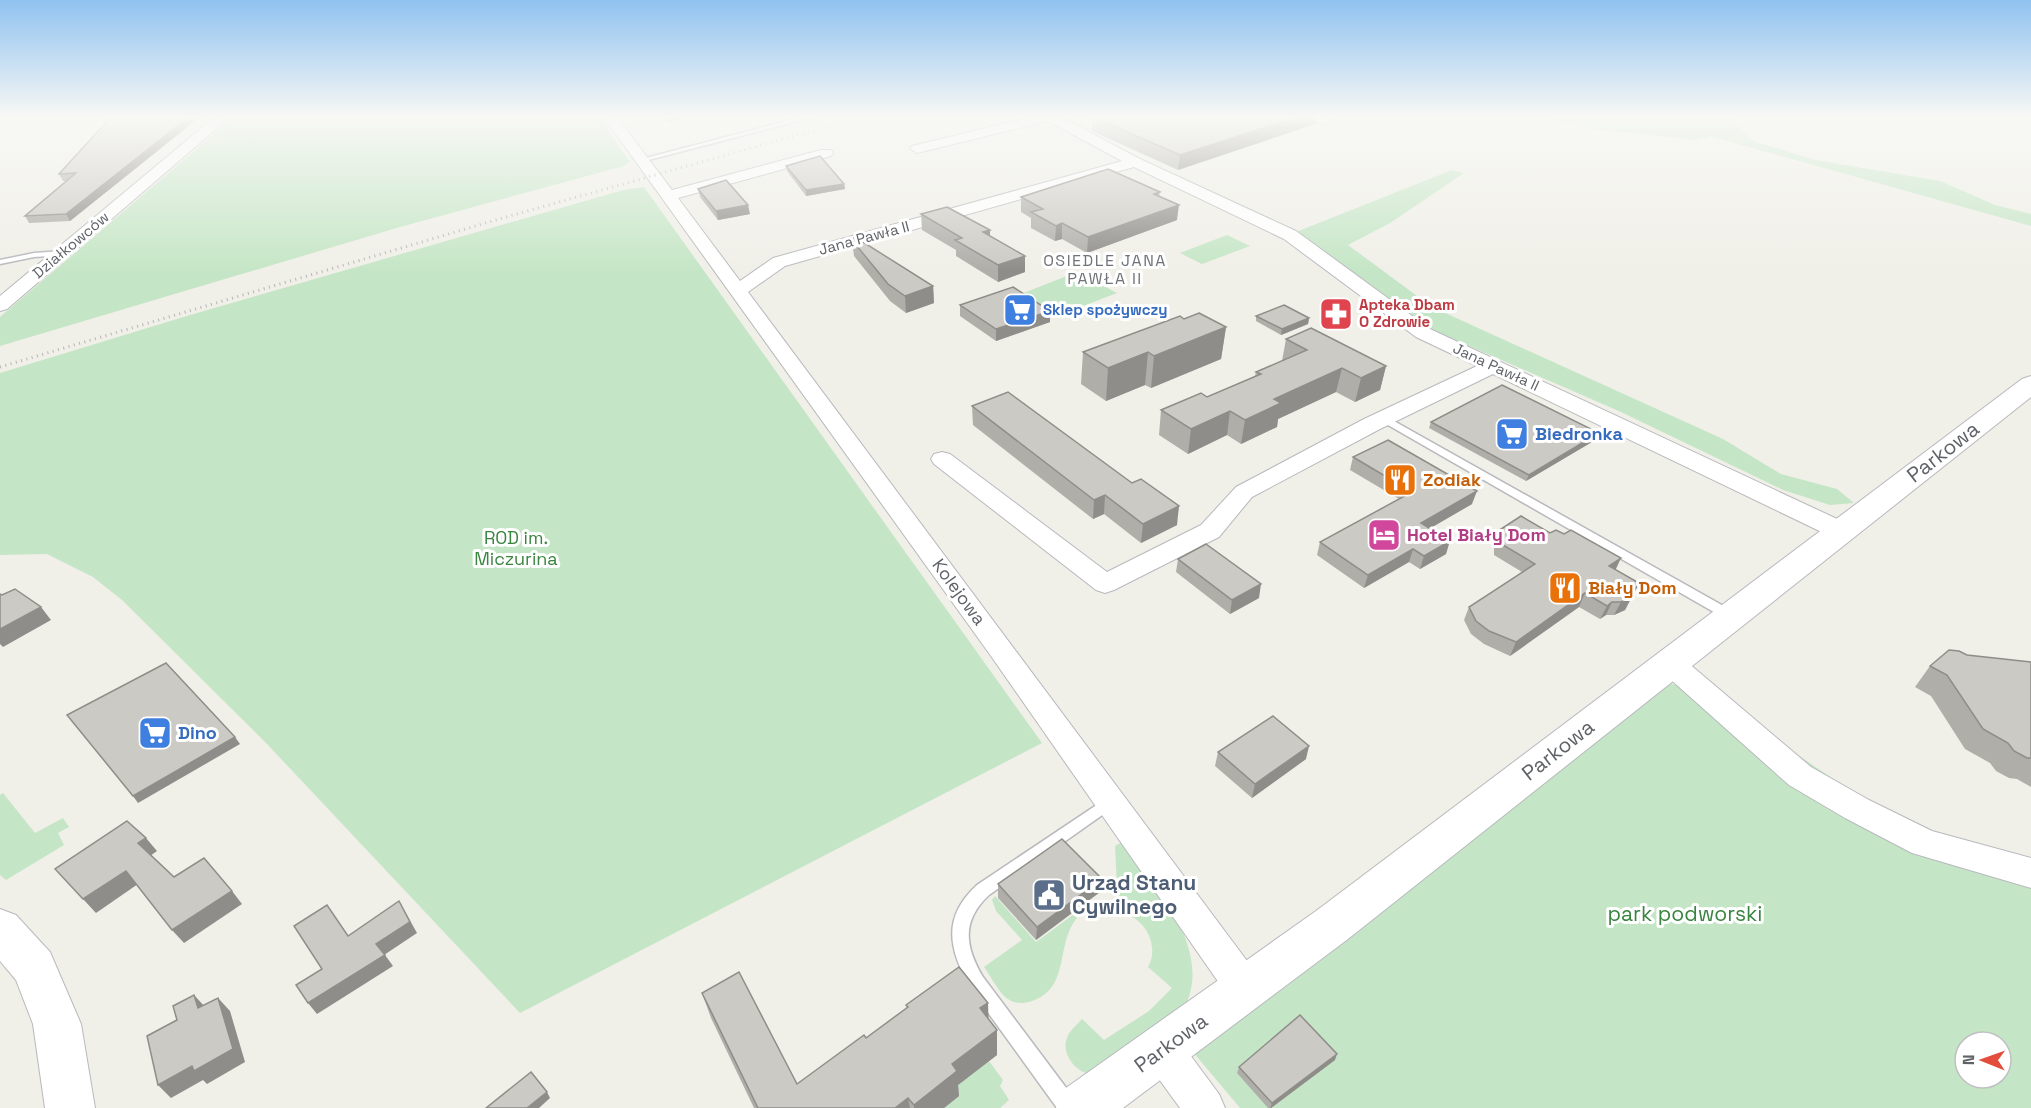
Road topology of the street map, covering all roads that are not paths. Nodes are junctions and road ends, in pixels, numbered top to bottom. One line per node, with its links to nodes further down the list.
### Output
1 (163, 168): 7 (street, Działkowców)
2 (647, 168): 6 (street, Kolejowa)
3 (772, 168): 6 (street)
4 (1115, 168): 9 (street, Jana Pawła II)
5 (1147, 168): 11 (street, Jana Pawła II)
6 (668, 196): 9 (street, Kolejowa)
7 (62, 253): 8 (lane); 10 (street, Działkowców)
8 (0, 262)
9 (739, 290): 18 (street, Kolejowa)
10 (0, 305)
11 (1493, 366): 13 (street); 15 (street, Jana Pawła II)
12 (2031, 384): 15 (street, Parkowa)
13 (1385, 419): 14 (street); 16 (lane)
14 (942, 459)
15 (1841, 531): 16 (street, Parkowa)
16 (1732, 616): 17 (street, Parkowa)
17 (1670, 663): 19 (street); 21 (street, Parkowa)
18 (1110, 802): 21 (street, Kolejowa); 24 (lane)
19 (2031, 873)
20 (0, 929): 23 (street)
21 (1246, 990): 22 (street, Parkowa)
22 (1161, 1050): 25 (street, Parkowa); 26 (street)
23 (70, 1108)
24 (1069, 1108)
25 (1080, 1108)
26 (1205, 1108)

